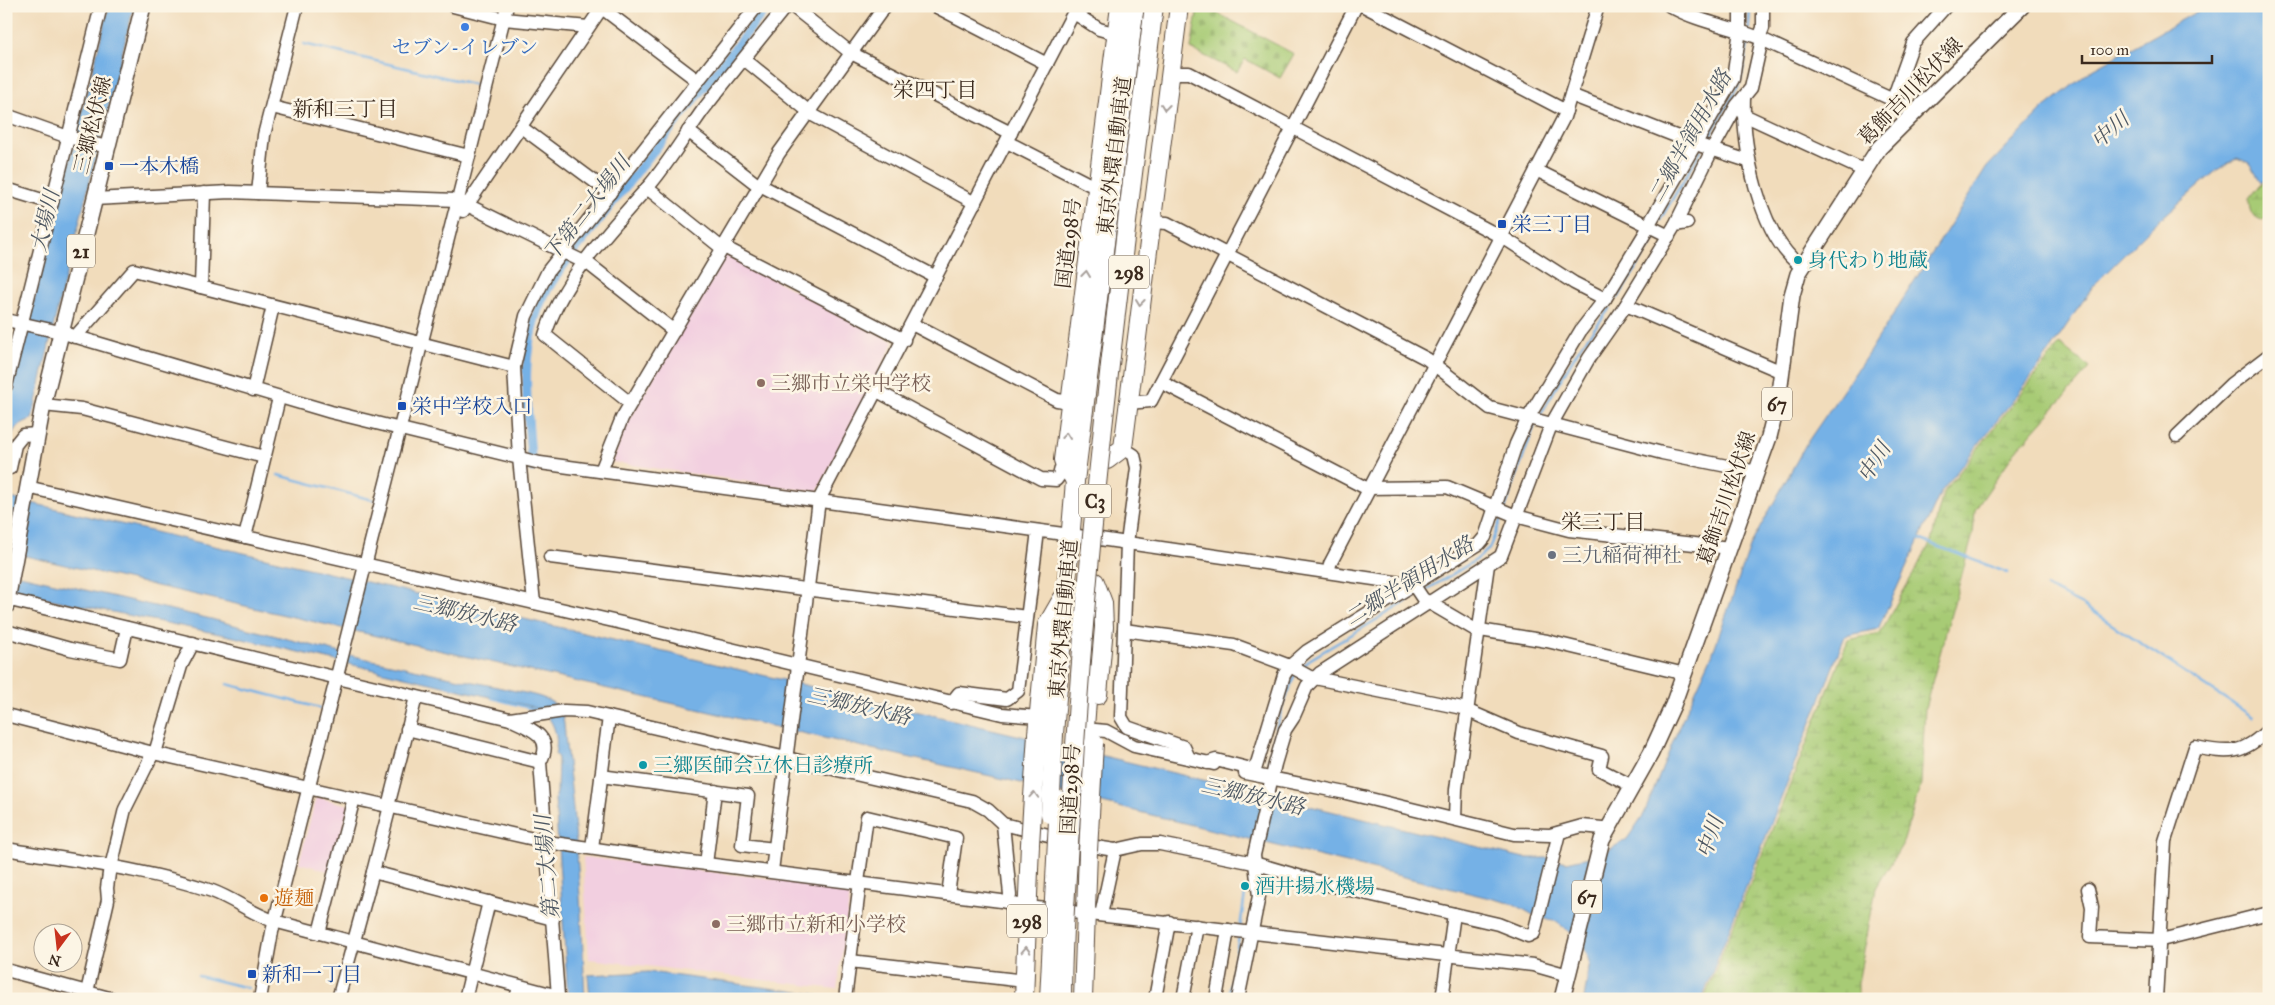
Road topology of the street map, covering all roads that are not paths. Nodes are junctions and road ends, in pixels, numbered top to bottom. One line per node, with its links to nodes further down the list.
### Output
1 (100, 6): 49 (street)
2 (143, 6): 52 (main road, 三郷松伏線 / 21)
3 (297, 6): 40 (street)
4 (453, 6): 27 (street)
5 (507, 6): 27 (street)
6 (757, 6): 36 (street)
7 (786, 6): 33 (street)
8 (792, 6): 32 (street)
9 (885, 6): 32 (street)
10 (935, 6): 34 (street)
11 (1120, 6): 30 (highway, 国道298号 / 298)
12 (1135, 6): 117 (highway, 国道298号 / 298)
13 (1142, 6): 220 (highway, 東京外環自動車道 / C3, bridge)
14 (1154, 6): 221 (highway, 東京外環自動車道 / C3, bridge)
15 (1162, 6): 113 (highway, 国道298号 / 298)
16 (1179, 6): 35 (highway, 298)
17 (1356, 6): 47 (street)
18 (1364, 6): 41 (street)
19 (1598, 6): 37 (street)
20 (1670, 6): 29 (street)
21 (1740, 6): 29 (street)
22 (1763, 6): 31 (street)
23 (1946, 6): 39 (street)
24 (2022, 6): 42 (main road, 葛飾吉川松伏線 / 67)
25 (602, 7): 28 (street); 36 (street)
26 (1076, 10): 30 (street); 34 (street)
27 (504, 20): 28 (street); 54 (street)
28 (588, 27): 46 (street)
29 (1740, 30): 31 (street); 51 (street)
30 (1116, 34): 58 (highway, 国道298号 / 298)
31 (1760, 38): 38 (street); 39 (street)
32 (851, 53): 43 (street); 50 (street)
33 (744, 59): 43 (street); 48 (street)
34 (1047, 64): 50 (street)
35 (1170, 73): 47 (street); 69 (highway, 298, one-way to 69)
36 (698, 81): 64 (street)
37 (1571, 95): 41 (street); 51 (street)
38 (1744, 98): 45 (street); 53 (street)
39 (1893, 99): 42 (street)
40 (272, 107): 54 (street); 63 (street)
41 (1566, 111): 56 (street)
42 (1916, 111): 57 (main road, 葛飾吉川松伏線 / 67)
43 (808, 112): 59 (street); 68 (street)
44 (6, 114): 49 (street)
45 (1744, 115): 55 (street); 57 (street)
46 (521, 127): 64 (street); 67 (street)
47 (1292, 128): 72 (street); 75 (street)
48 (688, 131): 59 (street); 60 (street)
49 (71, 138): 52 (street); 66 (street)
50 (1009, 138): 58 (street); 68 (street)
51 (1696, 144): 53 (street); 70 (street)
52 (104, 147): 65 (main road, 三郷松伏線 / 21)
53 (1712, 150): 55 (street); 71 (street)
54 (469, 156): 67 (street)
55 (1748, 161): 77 (street)
56 (1536, 170): 70 (street); 72 (street)
57 (1863, 170): 77 (main road, 葛飾吉川松伏線 / 67)
58 (1097, 185): 100 (highway, 国道298号 / 298, one-way to 58)
59 (759, 186): 73 (street); 78 (street)
60 (647, 188): 73 (street); 76 (street)
61 (6, 189): 66 (street)
62 (204, 193): 63 (street); 65 (street); 79 (street)
63 (258, 193): 67 (street)
64 (610, 193): 74 (street)
65 (94, 199): 86 (main road, 三郷松伏線 / 21)
66 (52, 203): 84 (street)
67 (462, 203): 74 (street); 90 (street)
68 (975, 203): 78 (street)
69 (1150, 222): 75 (street); 102 (highway, 298, one-way to 102)
70 (1649, 225): 71 (street); 80 (street)
71 (1677, 228): 82 (street)
72 (1501, 237): 80 (street); 92 (street)
73 (724, 248): 87 (street); 89 (street)
74 (564, 251): 76 (street); 93 (street)
75 (1226, 255): 92 (street); 95 (street)
76 (585, 262): 87 (street); 101 (street)
77 (1802, 267): 94 (main road, 葛飾吉川松伏線 / 67)
78 (936, 277): 85 (street)
79 (200, 287): 81 (street); 88 (street)
80 (1605, 299): 82 (street); 104 (street)
81 (273, 306): 90 (street); 97 (street)
82 (1625, 307): 94 (street); 105 (street)
83 (6, 320): 84 (street)
84 (24, 323): 86 (street); 96 (street)
85 (912, 324): 89 (street); 100 (street)
86 (57, 331): 88 (street); 103 (main road, 三郷松伏線 / 21)
87 (674, 331): 101 (street)
88 (75, 337): 97 (street)
89 (904, 340): 98 (street)
90 (421, 344): 93 (street); 106 (street)
91 (2269, 355): 108 (street)
92 (1434, 364): 104 (street); 118 (street)
93 (514, 367): 111 (street)
94 (1782, 372): 116 (main road, 葛飾吉川松伏線 / 67)
95 (1161, 382): 102 (street); 118 (street)
96 (6, 386)
97 (253, 390): 99 (street)
98 (877, 391): 112 (street); 120 (street)
99 (279, 398): 106 (street); 110 (street)
100 (1071, 402): 112 (highway, 国道298号 / 298, one-way to 100)
101 (630, 403): 115 (street)
102 (1128, 403): 109 (highway, 298)
103 (43, 405): 107 (main road, 三郷松伏線 / 21); 110 (street)
104 (1528, 418): 105 (street); 121 (street)
105 (1551, 426): 116 (street); 122 (street)
106 (399, 429): 111 (street); 131 (street)
107 (37, 434): 114 (street); 119 (main road, 三郷松伏線 / 21)
108 (2177, 436)
109 (1123, 448): 113 (highway); 127 (street)
110 (264, 457): 125 (street)
111 (519, 458): 115 (street); 137 (street)
112 (1063, 460): 117 (highway)
113 (1107, 460): 126 (highway, 国道298号 / 298)
114 (6, 469)
115 (601, 471): 120 (street)
116 (1757, 472): 128 (main road, 葛飾吉川松伏線 / 67)
117 (1076, 481): 124 (highway, 国道298号 / 298)
118 (1370, 488): 121 (street); 132 (street)
119 (26, 492): 125 (street); 135 (main road, 三郷松伏線 / 21)
120 (819, 500): 123 (street); 134 (street)
121 (1496, 508): 122 (street); 133 (street)
122 (1516, 516): 128 (street); 130 (street)
123 (1038, 531): 124 (street); 138 (street)
124 (1071, 535): 126 (street); 155 (highway, 国道298号 / 298)
125 (244, 537): 131 (street)
126 (1100, 539): 127 (street); 158 (highway, 国道298号 / 298)
127 (1128, 543): 132 (street); 140 (street)
128 (1730, 548): 146 (main road, 葛飾吉川松伏線 / 67)
129 (550, 557): 134 (street)
130 (1488, 565): 136 (street); 141 (street)
131 (364, 570): 137 (street); 147 (street)
132 (1329, 571): 133 (street)
133 (1413, 586): 136 (street); 144 (street)
134 (809, 590): 138 (street); 145 (street)
135 (7, 599): 139 (street)
136 (1426, 601): 141 (street); 148 (street)
137 (534, 603): 145 (street)
138 (1028, 617): 150 (street)
139 (127, 628): 142 (street); 143 (street)
140 (1124, 630): 144 (street); 161 (street)
141 (1479, 630): 146 (street); 151 (street)
142 (6, 631)
143 (193, 643): 147 (street); 159 (street)
144 (1290, 666): 148 (street); 163 (street)
145 (798, 671): 150 (street); 160 (street)
146 (1685, 674): 166 (main road, 葛飾吉川松伏線 / 67)
147 (337, 676): 149 (street); 167 (street)
148 (1316, 676): 151 (street); 165 (street)
149 (416, 697): 154 (street); 156 (street)
150 (951, 702): 155 (street)
151 (1466, 709): 166 (street); 171 (street)
152 (6, 715): 159 (street)
153 (609, 717): 154 (street); 160 (street); 164 (street)
154 (517, 718): 162 (street)
155 (1045, 724): 190 (highway, 国道298号 / 298, one-way to 155, bridge); 219 (highway, 国道298号 / 298, bridge)
156 (407, 728): 162 (street); 170 (street)
157 (2268, 732): 201 (street)
158 (1091, 733): 161 (street); 192 (highway, 国道298号 / 298, bridge); 222 (highway, 国道298号 / 298)
159 (154, 753): 167 (street); 182 (street)
160 (787, 754): 172 (street); 178 (street)
161 (1189, 758): 163 (street)
162 (540, 762): 175 (street)
163 (1207, 762): 165 (street)
164 (600, 776): 168 (street); 176 (street)
165 (1271, 783): 171 (street); 180 (street)
166 (1632, 786): 173 (main road, 葛飾吉川松伏線 / 67)
167 (308, 788): 169 (street); 195 (street)
168 (715, 791): 178 (street); 181 (street)
169 (354, 798): 170 (street); 199 (street)
170 (389, 806): 175 (street); 184 (street)
171 (1455, 819): 174 (street)
172 (1003, 824): 179 (street); 189 (street)
173 (1606, 830): 174 (street); 208 (main road, 葛飾吉川松伏線 / 67)
174 (1559, 833): 193 (street)
175 (549, 842): 176 (street); 194 (street)
176 (592, 848): 181 (street)
177 (6, 849): 182 (street)
178 (774, 849): 183 (street)
179 (1115, 850): 180 (street); 192 (street)
180 (1254, 859): 193 (street); 200 (street)
181 (706, 864): 183 (street)
182 (111, 867): 195 (street); 211 (street)
183 (772, 871): 185 (street)
184 (373, 872): 188 (street); 202 (street)
185 (859, 882): 187 (street); 187 (street); 205 (street)
186 (2088, 889): 201 (street)
187 (948, 894): 189 (street)
188 (489, 902): 194 (street); 207 (street)
189 (1009, 902): 190 (street)
190 (1028, 907): 192 (street); 210 (highway, 国道298号 / 298, one-way to 190)
191 (2269, 913): 201 (street)
192 (1093, 914): 196 (street); 223 (highway, 国道298号 / 298)
193 (1454, 914): 204 (street)
194 (553, 919): 209 (street)
195 (274, 921): 199 (street); 203 (street)
196 (1169, 922): 197 (street); 224 (street)
197 (1197, 926): 198 (street); 225 (street)
198 (1230, 931): 200 (street); 226 (street)
199 (319, 933): 202 (street)
200 (1250, 934): 204 (street); 227 (street)
201 (2161, 940): 230 (street)
202 (352, 942): 207 (street); 215 (street)
203 (268, 948): 213 (street); 214 (street)
204 (1448, 956): 208 (street); 228 (street)
205 (850, 961): 210 (street); 218 (street)
206 (6, 970): 211 (street)
207 (471, 973): 209 (street); 216 (street)
208 (1568, 975): 229 (main road, 葛飾吉川松伏線 / 67)
209 (519, 986): 217 (street)
210 (1025, 990)
211 (84, 994): 212 (street)
212 (113, 999)
213 (254, 999)
214 (260, 999)
215 (338, 999)
216 (465, 999)
217 (516, 999)
218 (846, 999)
219 (1041, 999)
220 (1049, 999)
221 (1062, 999)
222 (1074, 999)
223 (1083, 999)
224 (1155, 999)
225 (1184, 999)
226 (1216, 999)
227 (1238, 999)
228 (1442, 999)
229 (1562, 999)
230 (2156, 999)

